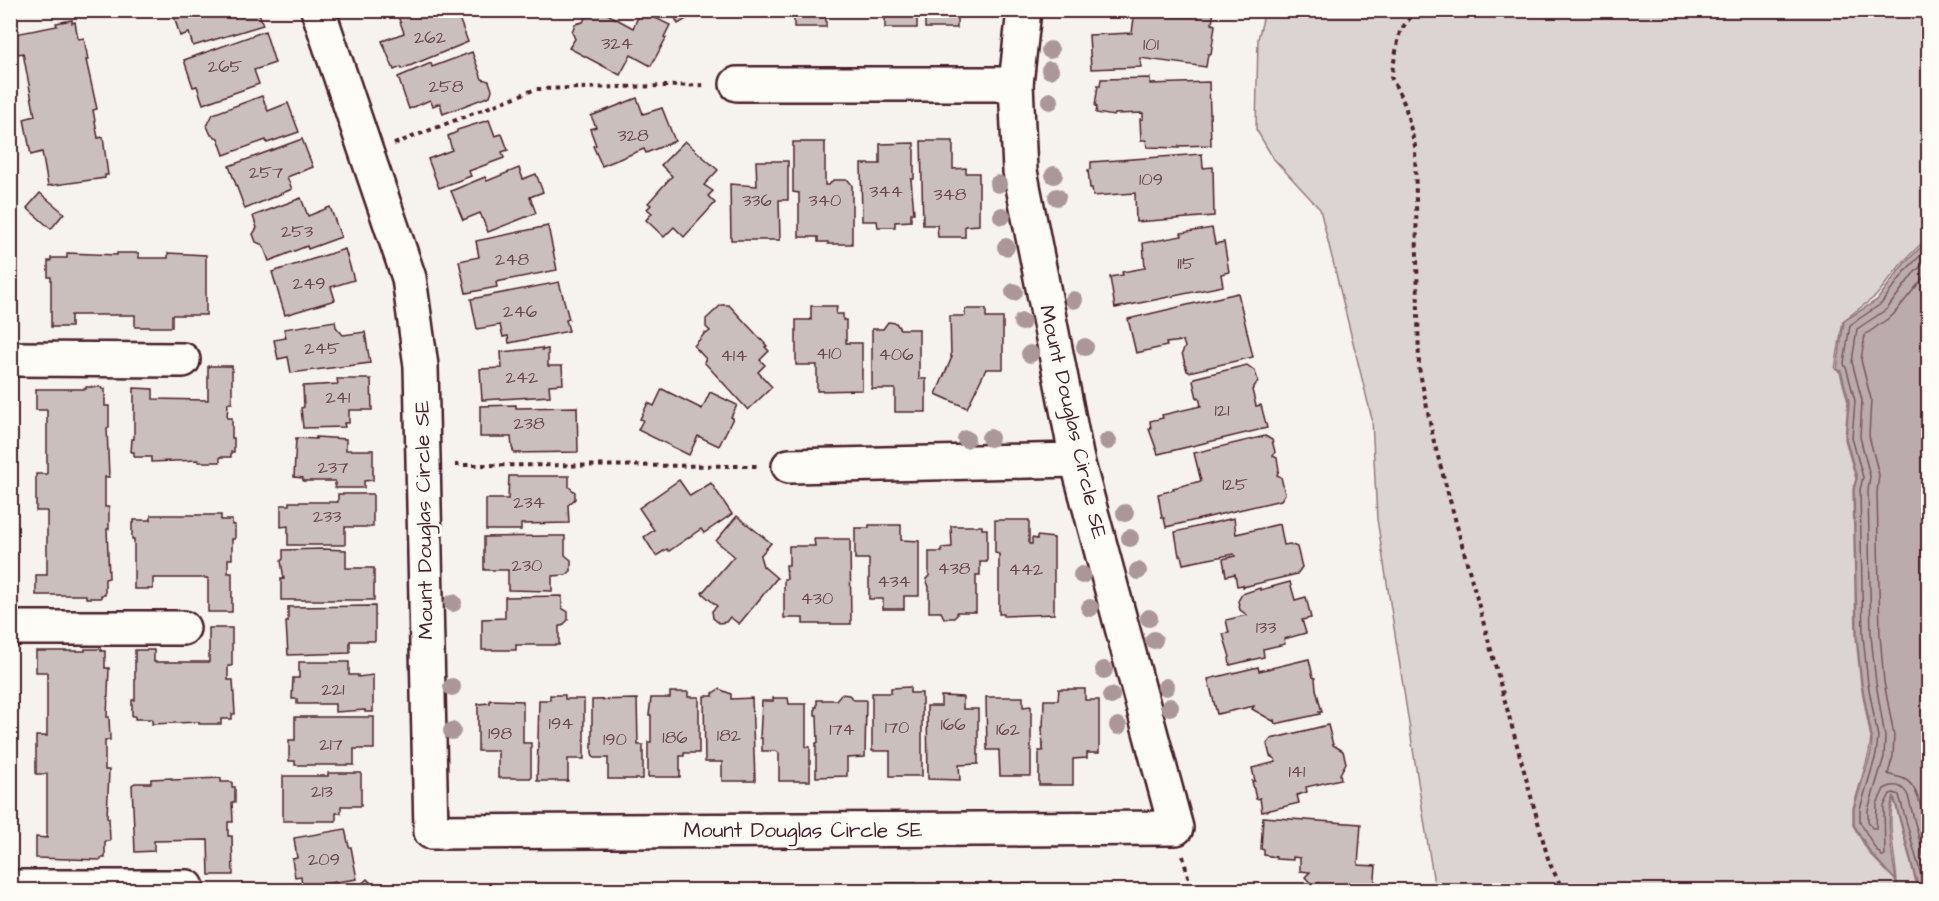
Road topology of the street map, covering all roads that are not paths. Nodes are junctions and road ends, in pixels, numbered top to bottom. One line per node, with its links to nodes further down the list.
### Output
1 (318, 10): 7 (street, Mount Douglas Circle SE)
2 (1024, 10): 4 (street, Mount Douglas Circle SE)
3 (737, 84): 4 (street)
4 (1016, 84): 7 (street, Mount Douglas Circle SE)
5 (10, 359): 6 (street)
6 (183, 360)
7 (1077, 460): 8 (street)
8 (789, 466)
9 (10, 628): 10 (street)
10 (183, 628)
11 (10, 887): 12 (street)
12 (187, 887)

